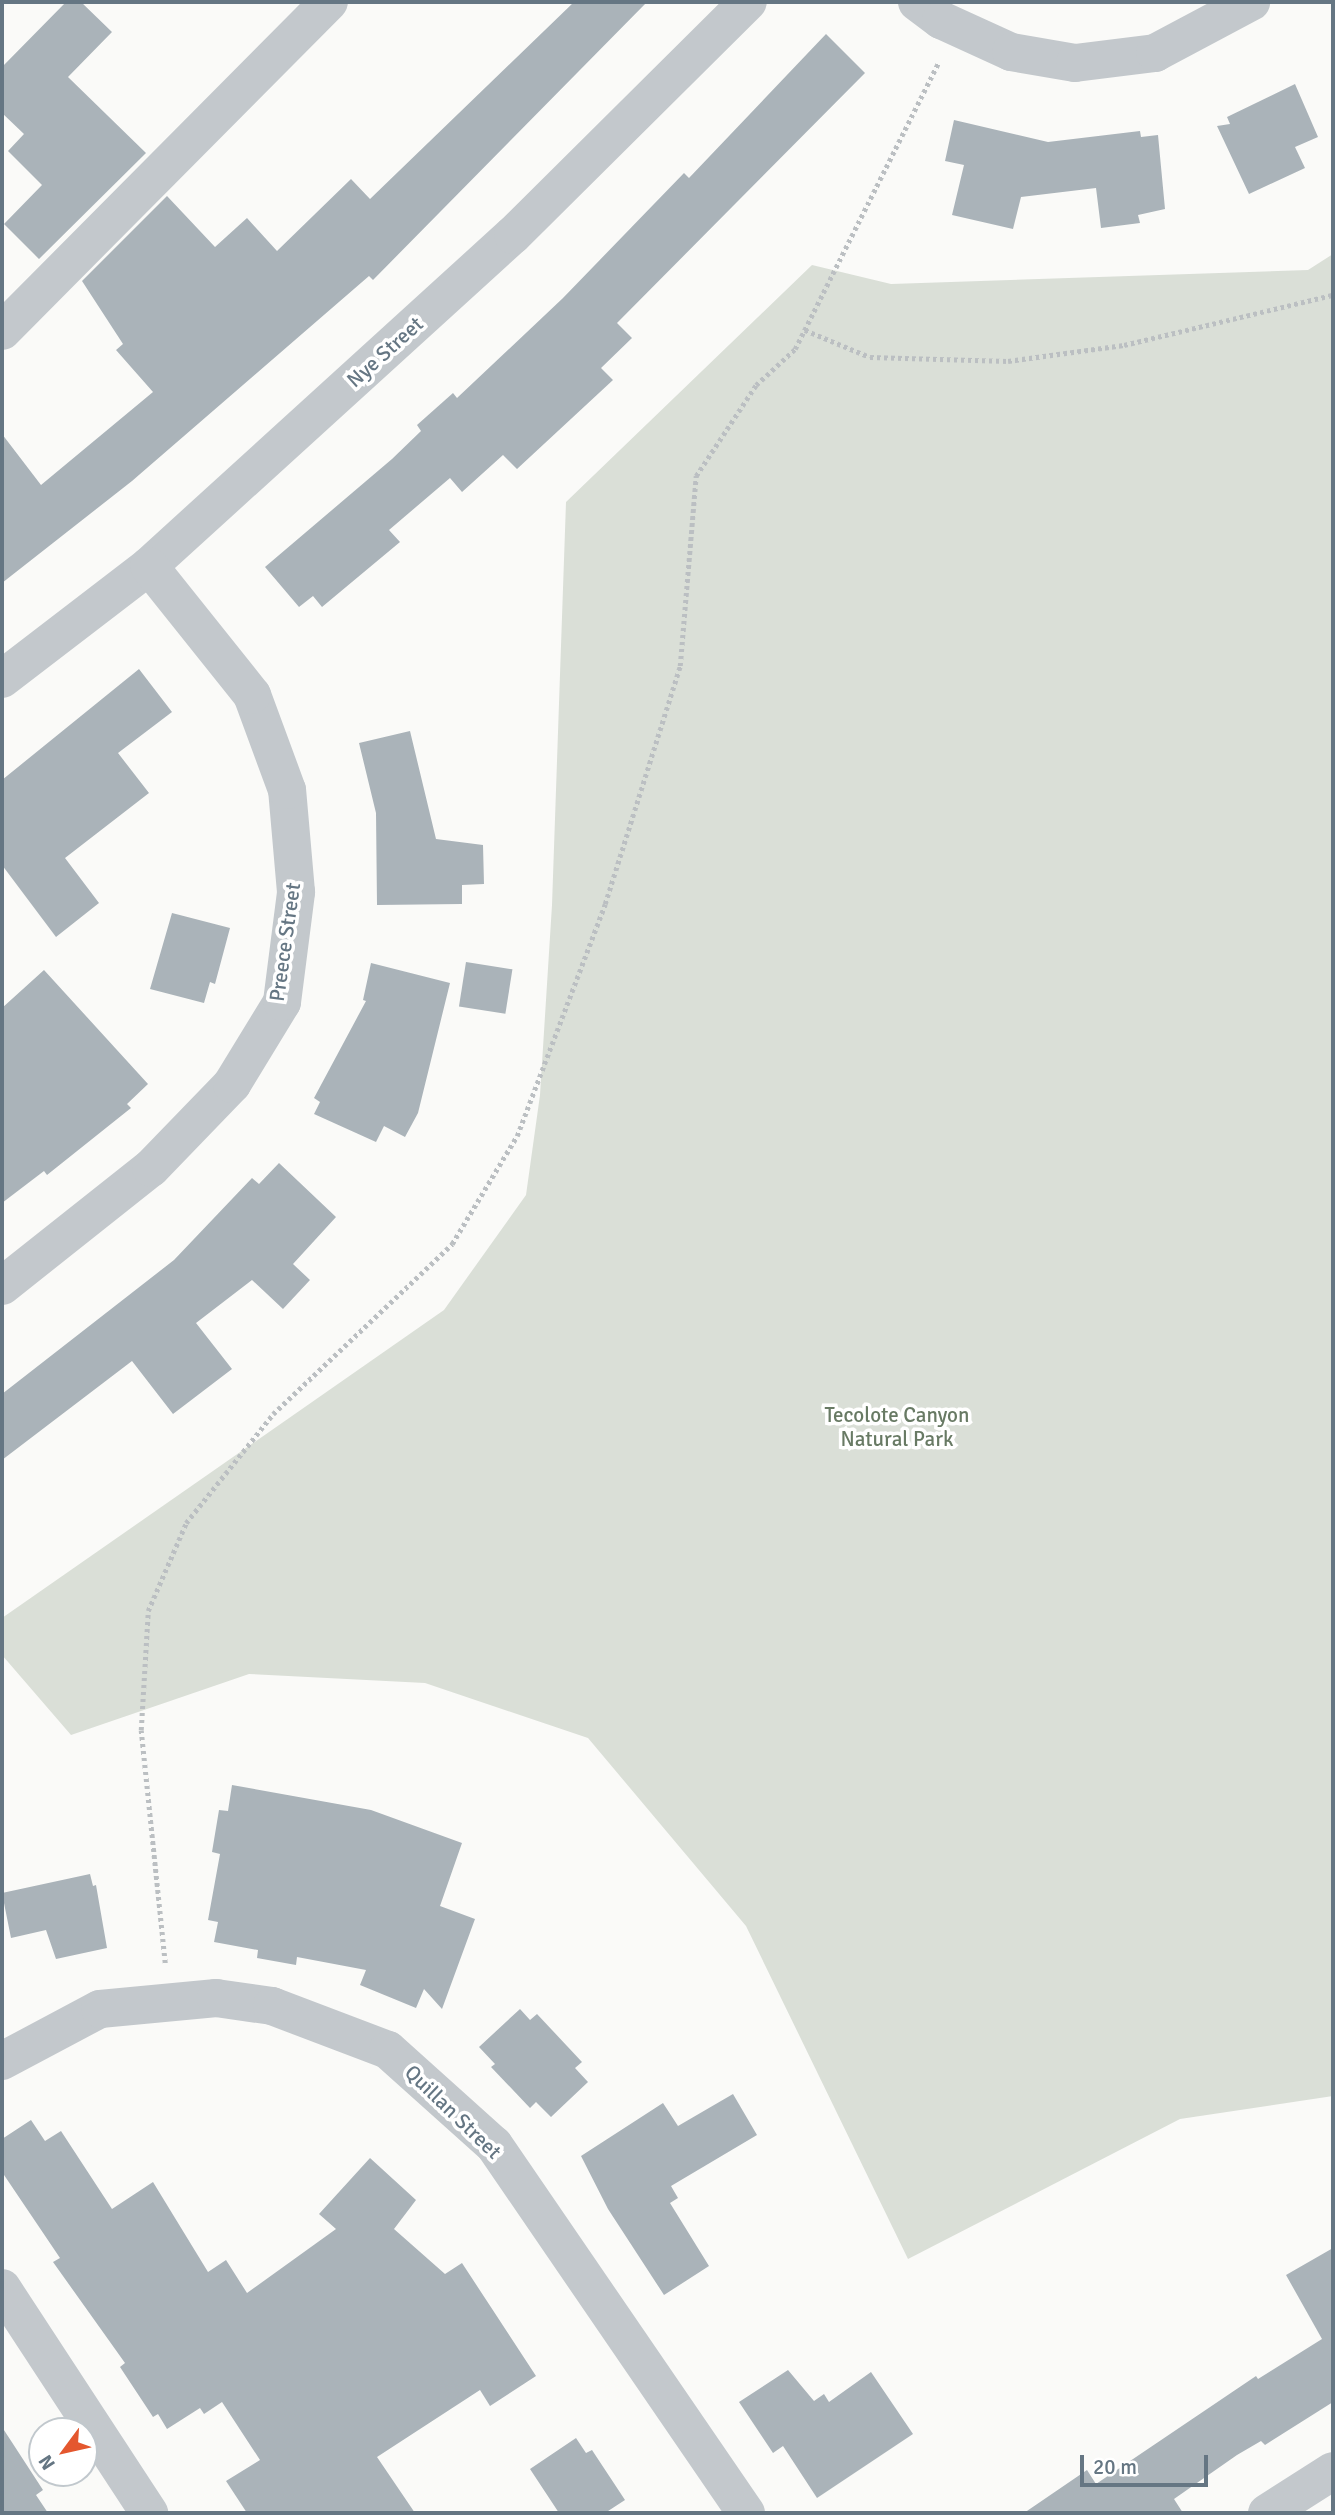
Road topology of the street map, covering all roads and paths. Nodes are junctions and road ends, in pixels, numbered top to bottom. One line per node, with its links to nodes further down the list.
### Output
1 (329, 2): 8 (street)
2 (748, 2): 9 (street, Nye Street)
3 (917, 2): 5 (street)
4 (1251, 2): 5 (street)
5 (956, 28): 7 (path)
6 (1333, 295): 7 (path)
7 (805, 330): 12 (path)
8 (2, 331)
9 (149, 566): 10 (street, Nye Street); 11 (street, Preece Street)
10 (2, 679)
11 (2, 1286)
12 (168, 2003): 13 (street, Quillan Street); 17 (street, Quillan Street)
13 (2, 2061)
14 (2, 2288): 16 (street)
15 (1333, 2471): 18 (street)
16 (149, 2513)
17 (746, 2513)
18 (1267, 2513)

